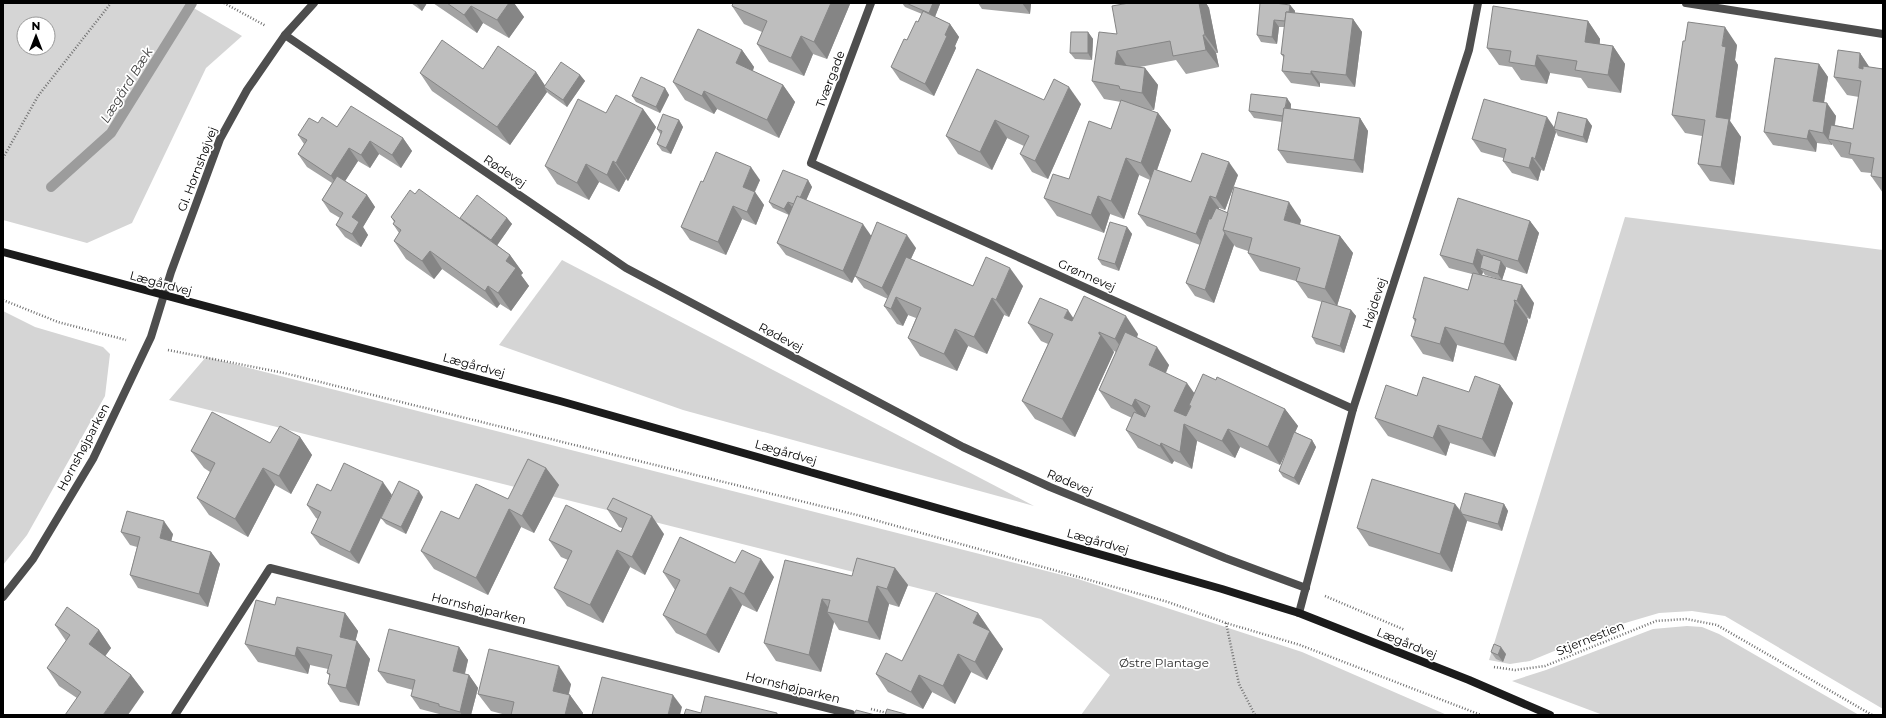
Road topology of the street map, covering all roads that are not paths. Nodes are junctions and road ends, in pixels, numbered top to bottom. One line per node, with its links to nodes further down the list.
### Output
1 (314, 3): 6 (street, Gl. Hornshøjvej)
2 (871, 3): 7 (street, Tværgade)
3 (1478, 3): 10 (street, Højdevej)
4 (1686, 3): 5 (street)
5 (1883, 34)
6 (284, 35): 9 (street, Gl. Hornshøjvej); 11 (street, Rødevej)
7 (811, 163): 10 (street, Grønnevej)
8 (3, 252): 9 (street, Lægårdvej)
9 (163, 296): 12 (street, Hornshøjparken); 13 (street, Lægårdvej)
10 (1353, 409): 11 (street, Højdevej)
11 (1306, 588): 13 (street, Højdevej)
12 (3, 597)
13 (1299, 613): 16 (street, Lægårdvej)
14 (851, 714): 15 (street, Hornshøjparken)
15 (175, 715)
16 (1550, 715)

